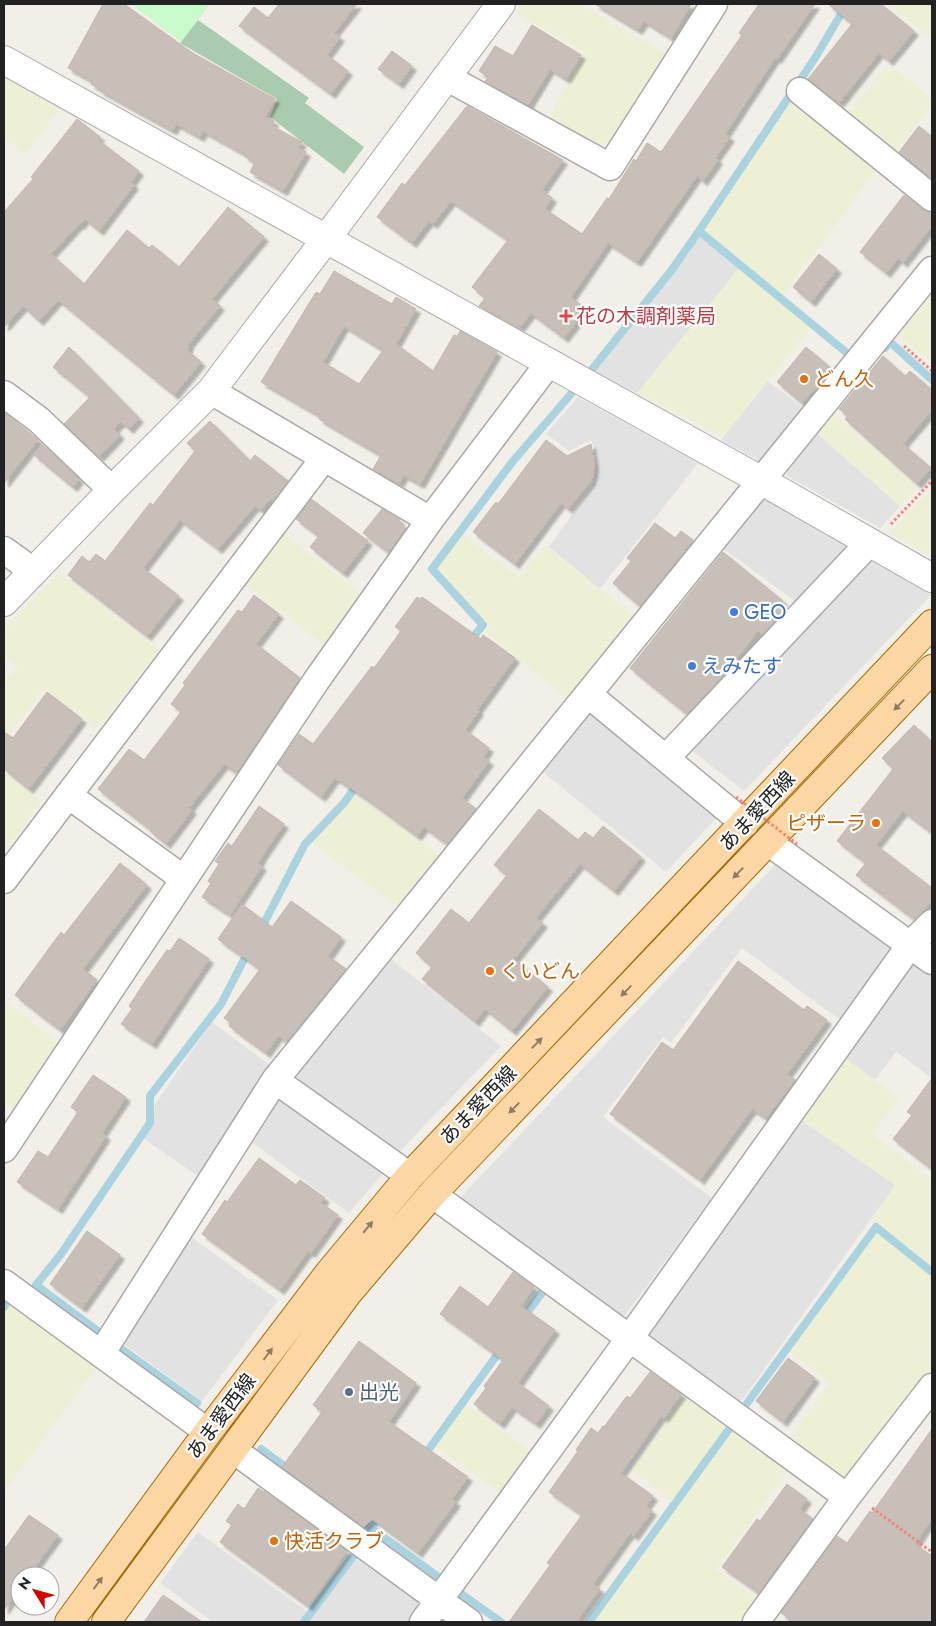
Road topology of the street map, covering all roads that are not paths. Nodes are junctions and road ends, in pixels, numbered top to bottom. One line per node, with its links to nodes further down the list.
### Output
1 (501, 4): 4 (street)
2 (714, 4): 4 (street)
3 (4, 60): 7 (street)
4 (446, 77): 7 (street)
5 (800, 91): 6 (street)
6 (932, 198)
7 (326, 239): 9 (street); 10 (street)
8 (932, 270): 13 (street)
9 (549, 363): 13 (street); 15 (street)
10 (211, 391): 12 (street); 14 (street)
11 (4, 394): 14 (street)
12 (324, 458): 15 (street); 25 (street)
13 (762, 481): 16 (street); 23 (street)
14 (112, 490): 18 (street)
15 (430, 520): 29 (street)
16 (871, 543): 19 (street); 24 (street)
17 (4, 550): 18 (street)
18 (30, 576): 20 (street)
19 (932, 578)
20 (4, 602)
21 (932, 624): 26 (main road, あま愛西線)
22 (932, 670): 27 (main road, あま愛西線, one-way to 27)
23 (589, 694): 24 (street); 33 (street)
24 (666, 758): 26 (street)
25 (68, 795): 28 (street); 29 (street)
26 (745, 824): 35 (main road, あま愛西線, one-way to 26)
27 (768, 842): 31 (street); 36 (main road, あま愛西線, one-way to 36)
28 (4, 880)
29 (184, 880): 34 (street)
30 (932, 922): 31 (street)
31 (910, 945): 32 (street); 38 (street)
32 (932, 961)
33 (275, 1080): 35 (street); 39 (street)
34 (4, 1148)
35 (410, 1176): 41 (main road, あま愛西線, one-way to 35)
36 (432, 1194): 38 (street); 42 (main road, あま愛西線)
37 (4, 1283): 39 (street)
38 (629, 1339): 43 (street); 44 (street)
39 (101, 1354): 41 (street)
40 (932, 1387): 43 (street)
41 (208, 1432): 45 (main road, あま愛西線, one-way to 41)
42 (232, 1449): 44 (street); 46 (main road, あま愛西線)
43 (849, 1495): 49 (street)
44 (439, 1601): 47 (street); 48 (street)
45 (69, 1622)
46 (106, 1622)
47 (423, 1622)
48 (469, 1622)
49 (756, 1622)

